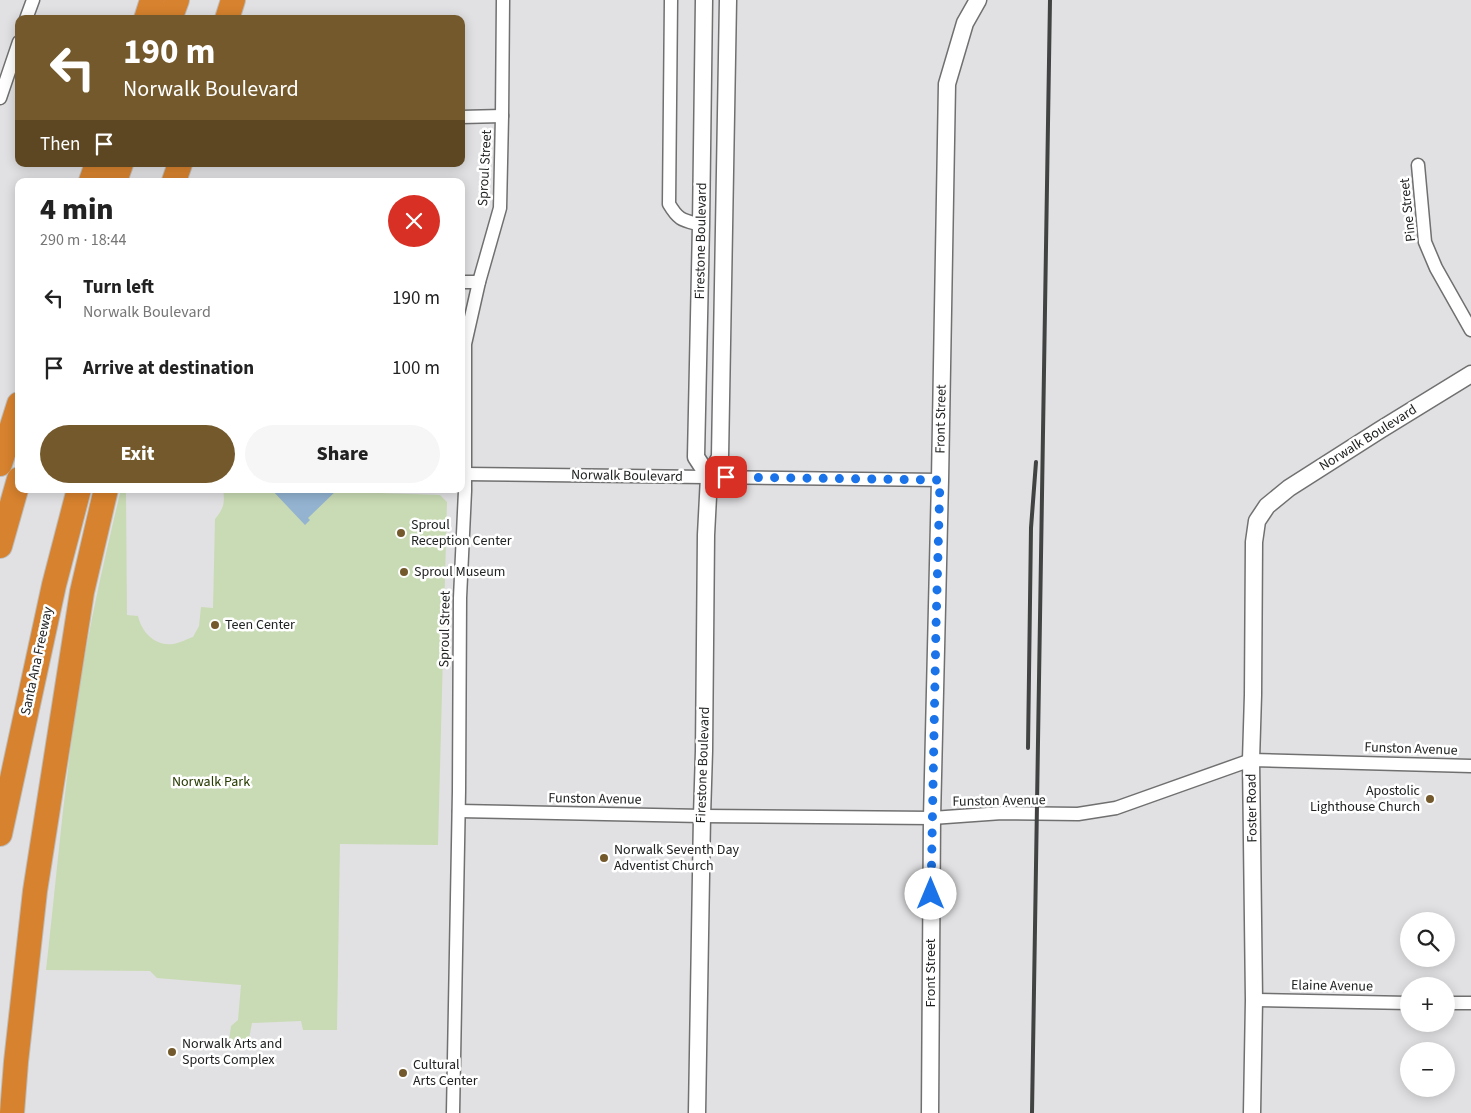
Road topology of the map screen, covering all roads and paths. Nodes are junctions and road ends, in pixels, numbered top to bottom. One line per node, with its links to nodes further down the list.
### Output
1 (32, 0): 10 (street)
2 (152, 0): 11 (highway)
3 (177, 0): 12 (highway)
4 (233, 0): 13 (highway)
5 (503, 0): 16 (street, Sproul Street)
6 (671, 0): 19 (street)
7 (704, 0): 19 (street, Firestone Boulevard)
8 (728, 0): 28 (street, Firestone Boulevard)
9 (978, 0): 29 (street, Front Street)
10 (27, 15)
11 (147, 15)
12 (171, 15)
13 (228, 15)
14 (15, 54): 15 (street)
15 (0, 98)
16 (502, 116): 17 (street); 21 (street, Sproul Street)
17 (465, 117)
18 (1418, 165): 22 (street, Pine Street)
19 (701, 225): 28 (street, Firestone Boulevard)
20 (465, 282): 21 (street)
21 (479, 282): 23 (street, Sproul Street)
22 (1471, 330)
23 (465, 344)
24 (1471, 374): 34 (street, Norwalk Boulevard)
25 (15, 417): 26 (highway)
26 (0, 464)
27 (465, 474): 28 (street, Norwalk Boulevard)
28 (709, 477): 29 (street, Norwalk Boulevard); 39 (street, Firestone Boulevard)
29 (940, 480): 40 (street, Front Street)
30 (15, 493): 35 (highway)
31 (78, 493): 41 (highway, Santa Ana Freeway)
32 (105, 493): 46 (highway)
33 (463, 493): 38 (street, Sproul Street)
34 (1267, 506): 36 (street, Foster Road)
35 (0, 546)
36 (1251, 760): 37 (street, Funston Avenue); 40 (street, Funston Avenue); 42 (street, Foster Road)
37 (1471, 766)
38 (458, 811): 39 (street, Funston Avenue); 47 (street, Sproul Street)
39 (702, 816): 40 (street, Funston Avenue); 48 (street, Firestone Boulevard)
40 (932, 818): 49 (street, Front Street)
41 (0, 834)
42 (1254, 1000): 43 (street, Elaine Avenue); 50 (street, Foster Road)
43 (1400, 1002)
44 (1455, 1003): 45 (street)
45 (1471, 1003)
46 (12, 1113)
47 (453, 1113)
48 (697, 1113)
49 (930, 1113)
50 (1252, 1113)

